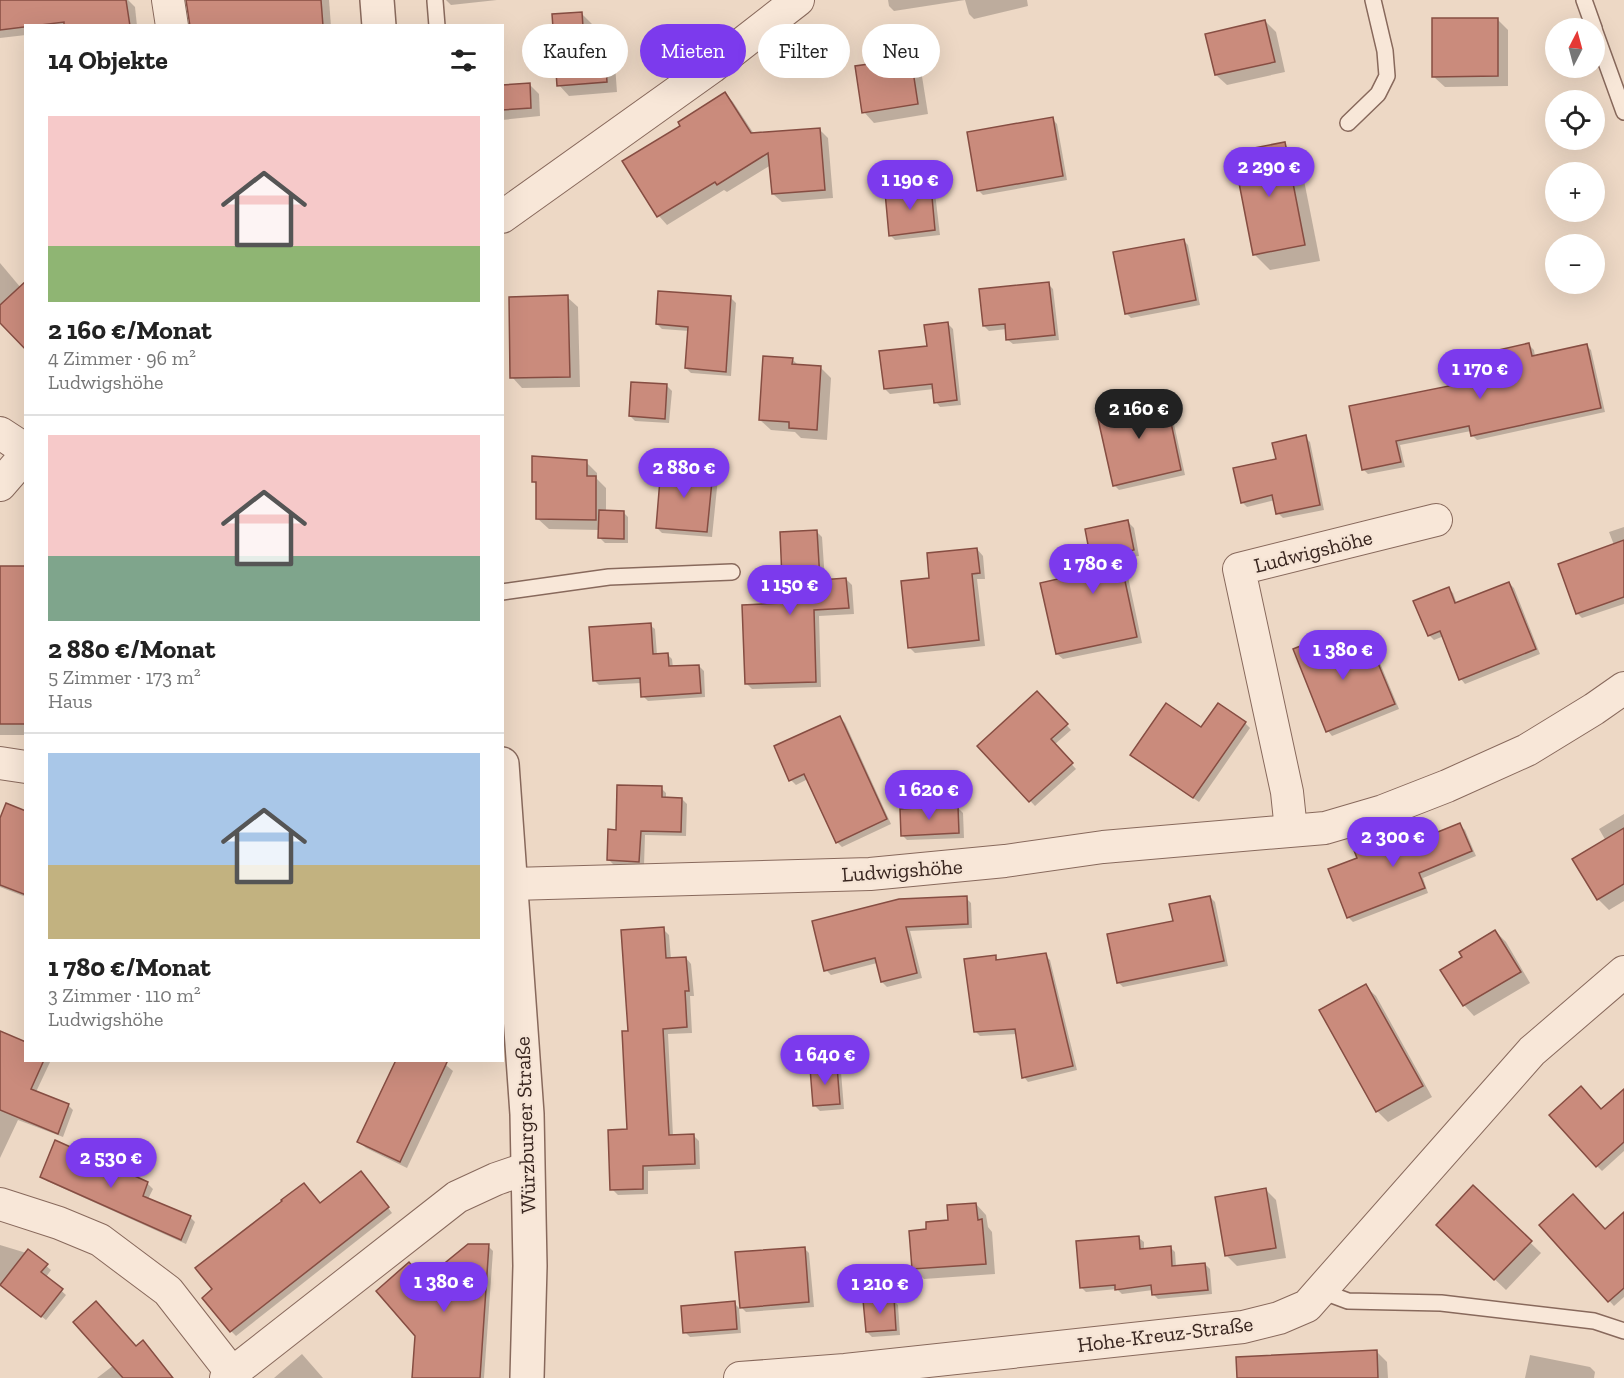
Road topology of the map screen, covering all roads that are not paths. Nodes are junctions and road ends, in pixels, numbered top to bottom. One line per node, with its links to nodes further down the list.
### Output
1 (168, 0): 8 (street)
2 (377, 0): 9 (street)
3 (798, 0): 14 (street)
4 (1373, 0): 13 (lane)
5 (1584, 0): 7 (lane)
6 (435, 2): 10 (lane)
7 (1590, 18)
8 (172, 24)
9 (379, 24)
10 (437, 24)
11 (1605, 59): 12 (lane)
12 (1624, 112)
13 (1348, 123)
14 (504, 215)
15 (0, 433): 16 (street)
16 (24, 451)
17 (24, 455): 18 (street)
18 (0, 485)
19 (1436, 520): 26 (street, Ludwigshöhe)
20 (732, 572): 21 (lane)
21 (504, 592)
22 (1624, 688): 26 (street, Ludwigshöhe)
23 (0, 763): 24 (street)
24 (24, 767)
25 (504, 788): 27 (street, Würzburger Straße)
26 (1291, 830): 27 (street, Ludwigshöhe)
27 (512, 884): 29 (street, Würzburger Straße)
28 (1624, 972): 31 (street, Hohe-Kreuz-Straße)
29 (528, 1168): 33 (street); 34 (street, Würzburger Straße)
30 (0, 1204): 33 (street)
31 (1321, 1291): 32 (lane); 35 (street, Hohe-Kreuz-Straße)
32 (1624, 1331)
33 (229, 1376)
34 (527, 1378)
35 (740, 1378)

